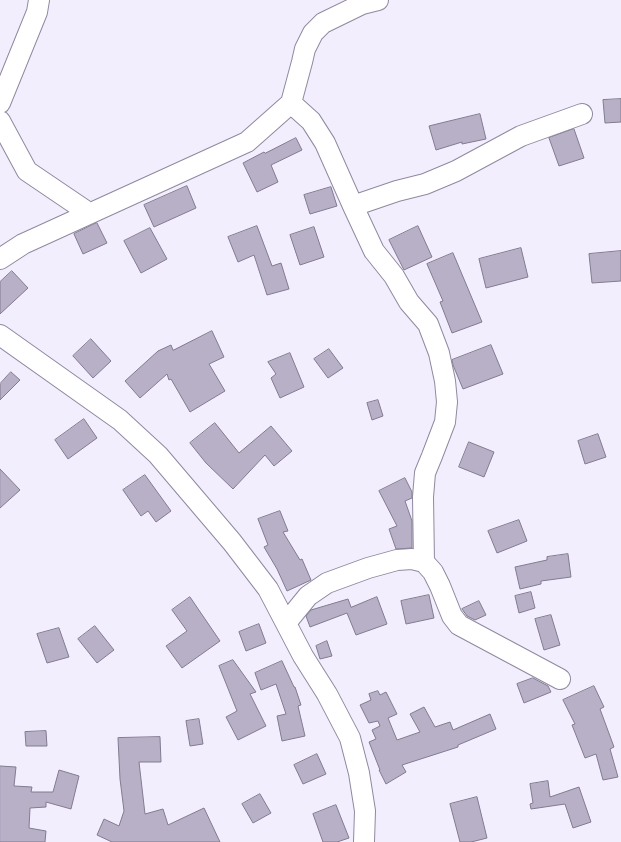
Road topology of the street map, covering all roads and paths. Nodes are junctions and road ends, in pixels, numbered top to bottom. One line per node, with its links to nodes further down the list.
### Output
1 (39, 0): 3 (street)
2 (378, 0): 4 (street)
3 (0, 103)
4 (291, 103): 7 (street); 8 (street)
5 (582, 114): 7 (street)
6 (0, 120): 8 (street)
7 (353, 206): 11 (street)
8 (89, 213): 9 (street)
9 (0, 259)
10 (0, 335): 12 (street)
11 (424, 562): 12 (street); 13 (street)
12 (286, 623): 14 (street)
13 (560, 679)
14 (364, 842)

